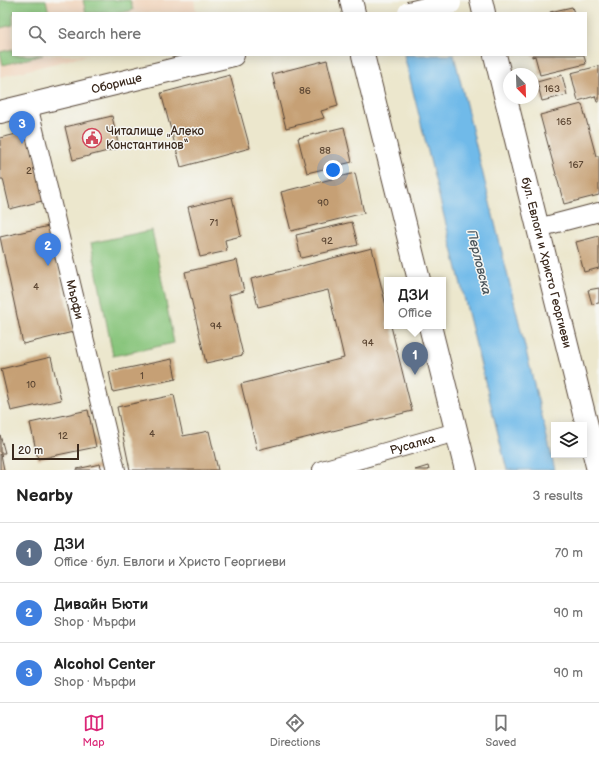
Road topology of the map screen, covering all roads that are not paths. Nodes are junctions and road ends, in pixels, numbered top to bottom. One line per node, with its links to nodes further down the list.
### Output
1 (351, 0): 4 (main road)
2 (481, 0): 6 (main road)
3 (456, 2): 5 (main road, bridge)
4 (354, 12)
5 (413, 12)
6 (484, 12)
7 (229, 56): 10 (main road, Оборище)
8 (363, 56): 14 (main road)
9 (495, 56): 13 (main road, бул. Евлоги и Христо Георгиеви)
10 (28, 105): 11 (main road, Оборище); 17 (street, Мърфи)
11 (0, 112)
12 (599, 212): 13 (street)
13 (538, 228): 20 (main road, бул. Евлоги и Христо Георгиеви)
14 (418, 277)
15 (431, 329): 16 (main road)
16 (456, 432): 18 (street, Русалка); 19 (main road)
17 (116, 470)
18 (322, 470)
19 (466, 470)
20 (599, 470)

